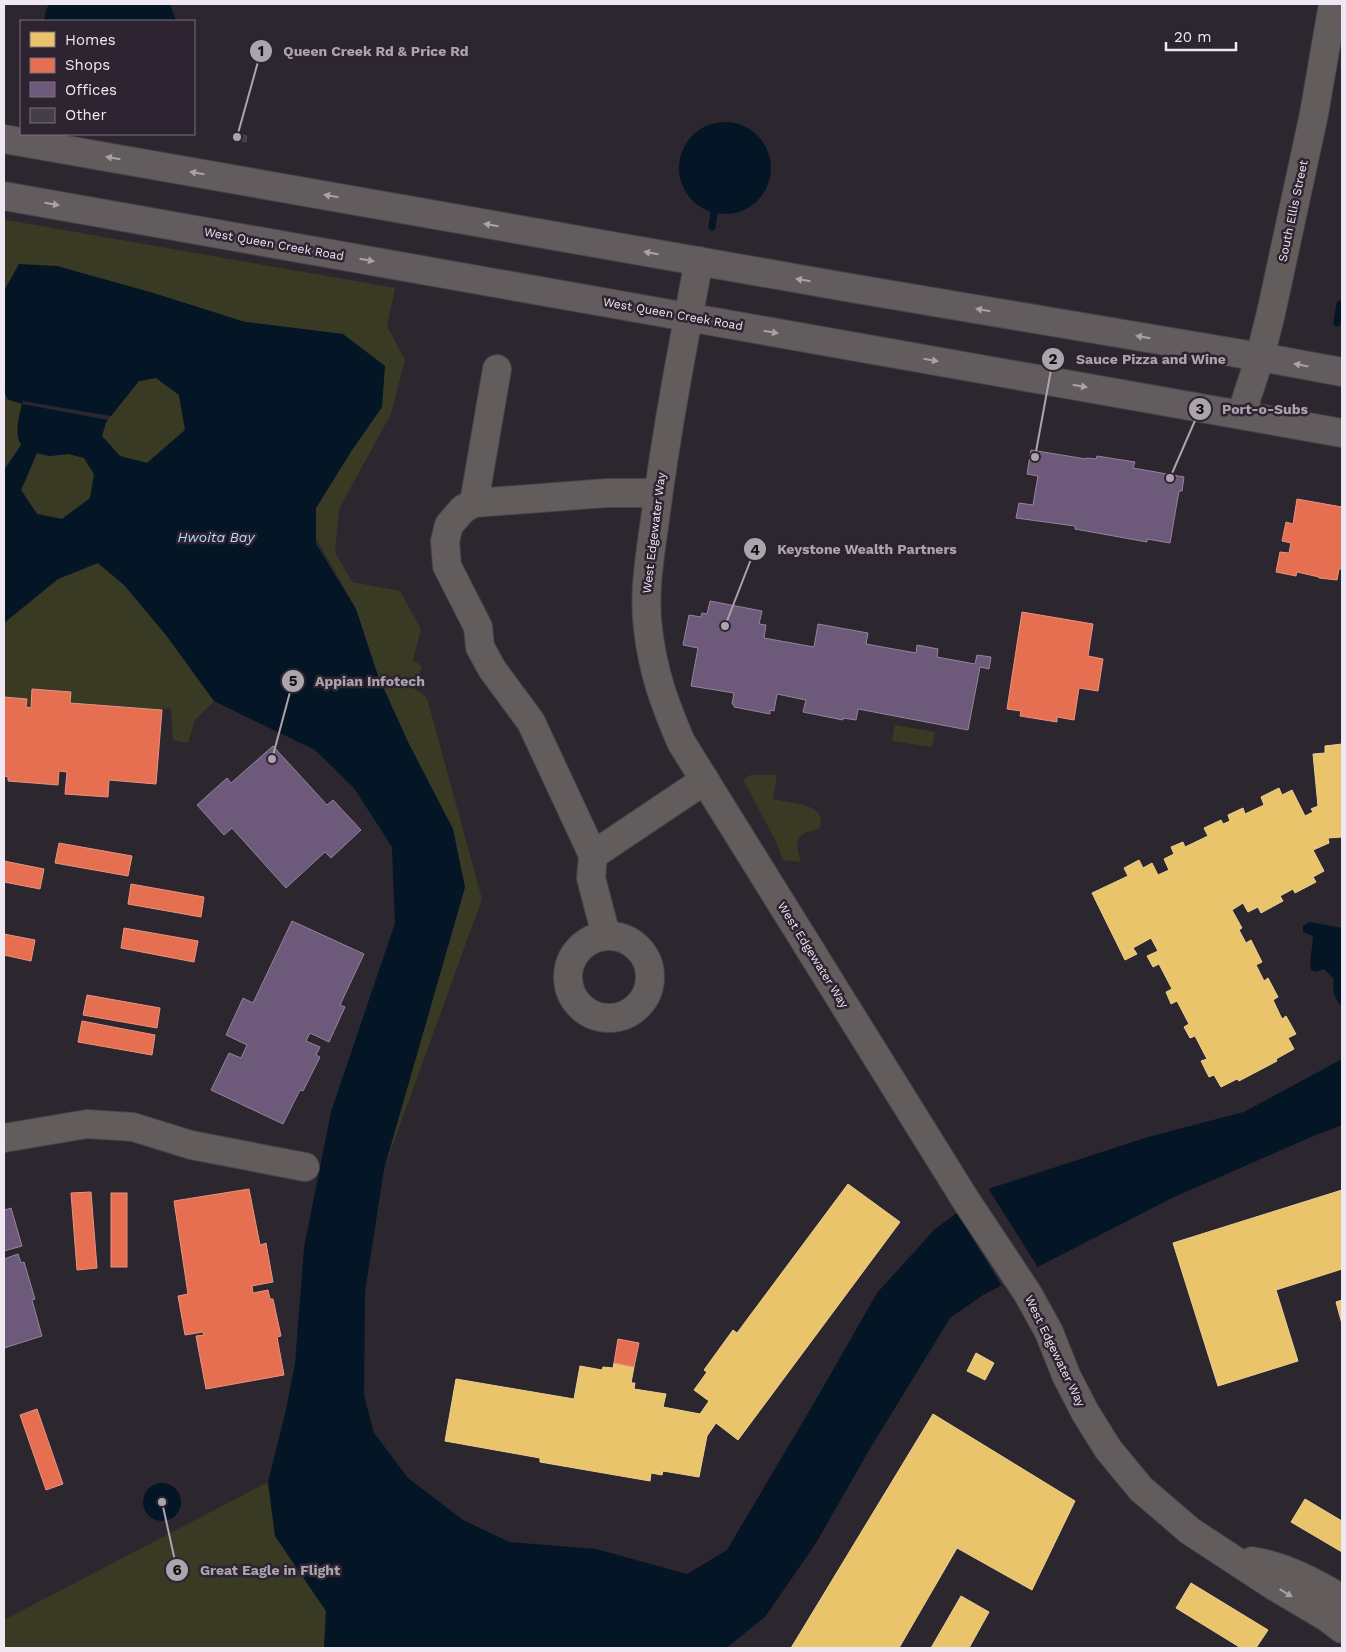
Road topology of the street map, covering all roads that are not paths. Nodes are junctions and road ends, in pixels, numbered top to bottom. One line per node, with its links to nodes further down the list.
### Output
1 (1334, 4): 6 (street, South Ellis Street)
2 (4, 138): 4 (main road, one-way to 2)
3 (4, 196): 5 (main road, West Queen Creek Road, one-way to 5)
4 (699, 261): 5 (street, West Edgewater Way); 6 (main road, one-way to 4)
5 (688, 317): 9 (main road, West Queen Creek Road, one-way to 9); 11 (street, West Edgewater Way)
6 (1260, 357): 8 (main road, one-way to 6); 9 (street, South Ellis Street)
7 (497, 369): 12 (street)
8 (1342, 372)
9 (1241, 415): 10 (main road, West Queen Creek Road)
10 (1342, 433)
11 (658, 493): 12 (street); 13 (street, West Edgewater Way)
12 (474, 502): 14 (street)
13 (705, 780): 14 (street); 18 (street, West Edgewater Way)
14 (593, 855): 15 (street)
15 (606, 936)
16 (4, 1138): 17 (street)
17 (304, 1167)
18 (1231, 1557): 19 (street, West Edgewater Way); 20 (street, West Edgewater Way, one-way to 20)
19 (1342, 1599)
20 (1342, 1629)

